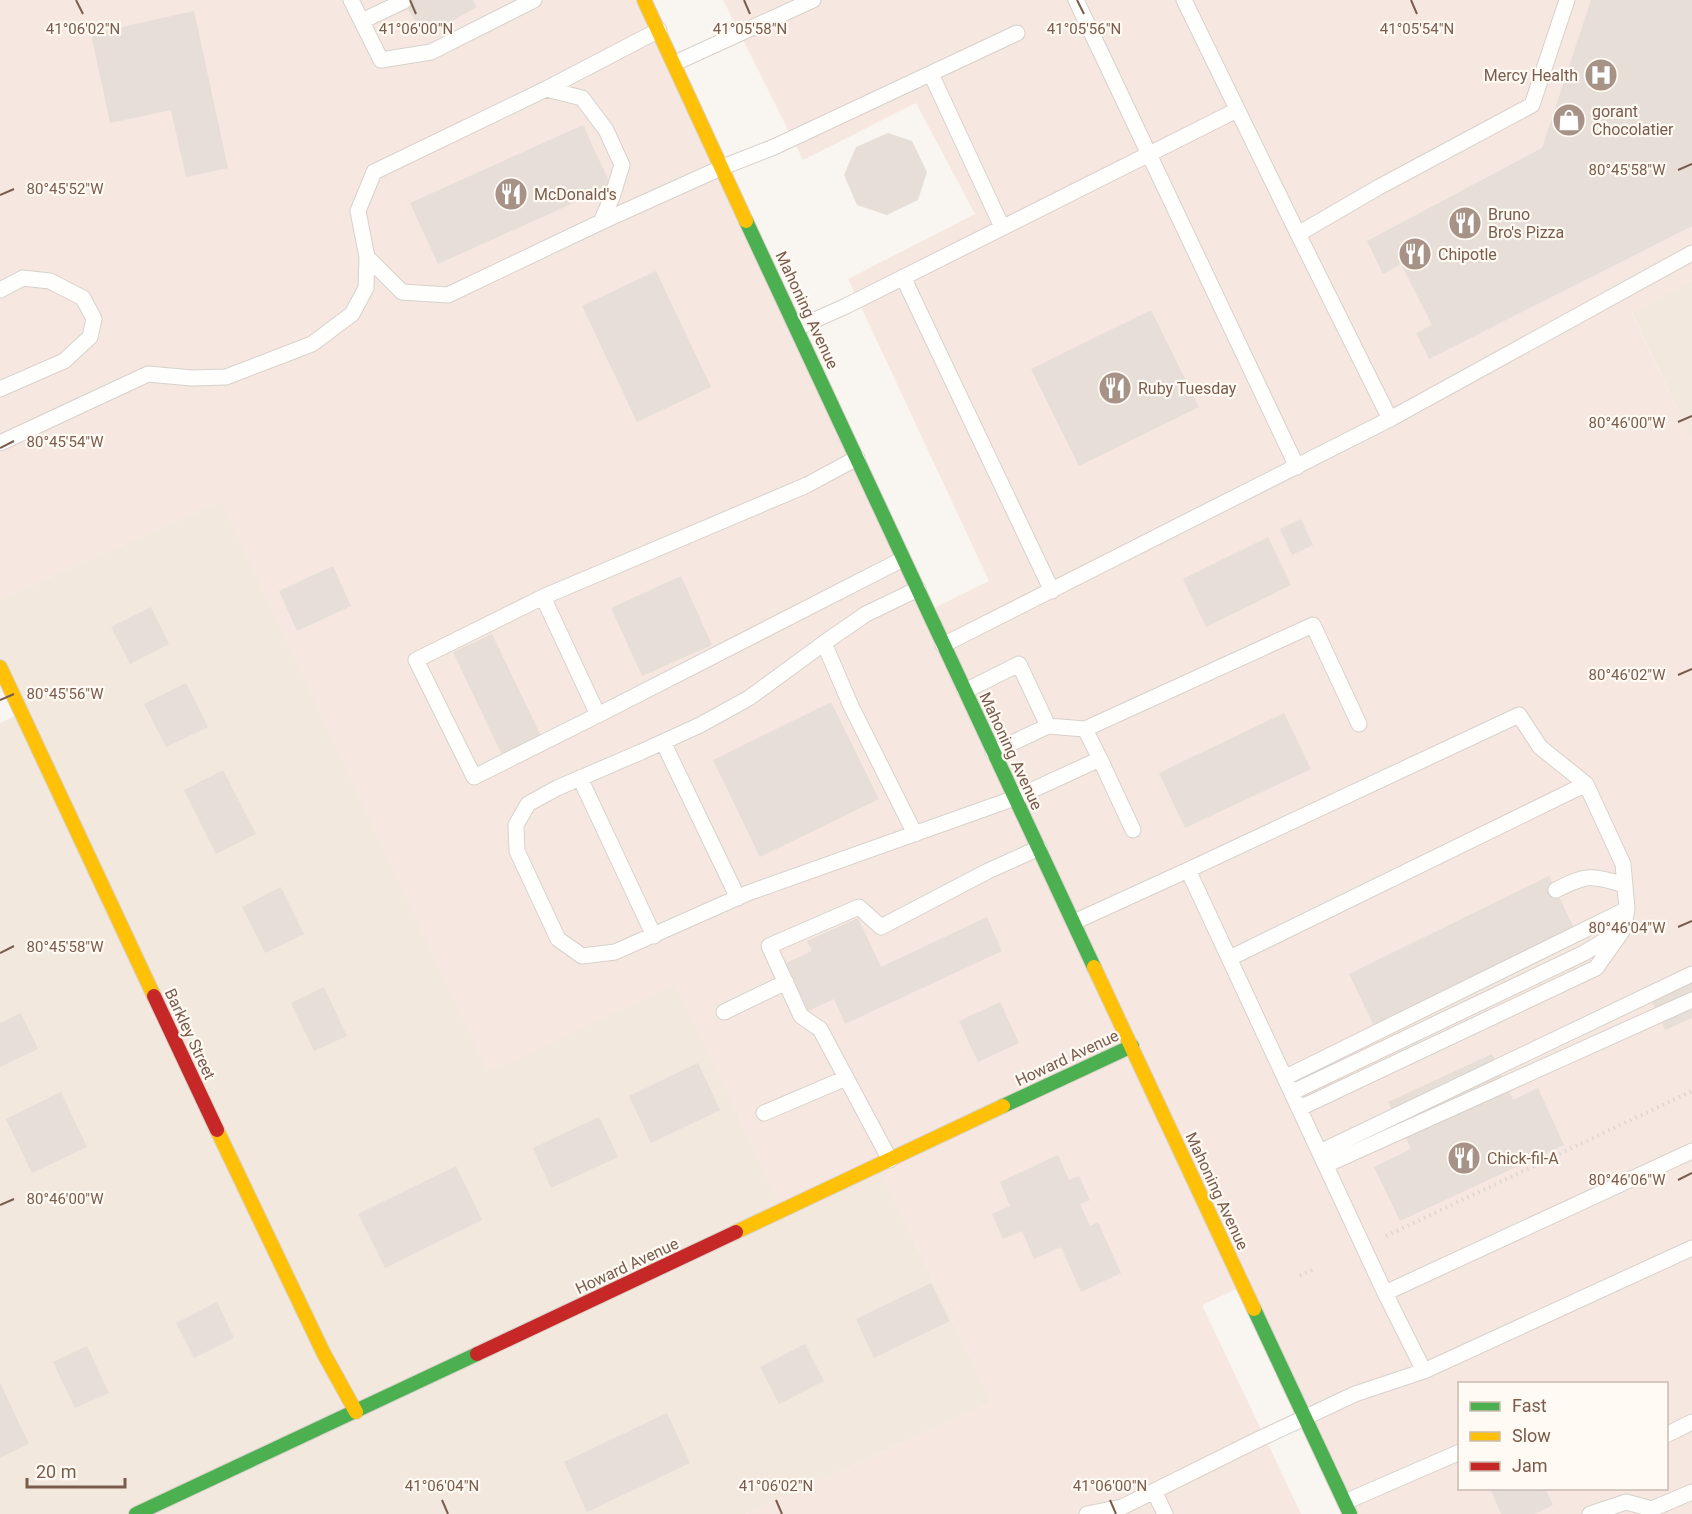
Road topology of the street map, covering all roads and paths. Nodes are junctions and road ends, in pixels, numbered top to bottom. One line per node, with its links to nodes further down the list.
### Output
1 (351, 0): 10 (lane)
2 (534, 0): 9 (lane)
3 (645, 0): 11 (street, Mahoning Avenue)
4 (813, 0): 13 (lane)
5 (1076, 0): 17 (lane)
6 (1184, 0): 16 (lane)
7 (1567, 0): 21 (lane)
8 (404, 1): 10 (lane)
9 (506, 6): 10 (lane)
10 (362, 21)
11 (659, 30): 13 (street, Mahoning Avenue); 15 (lane)
12 (1017, 33): 14 (lane)
13 (675, 63): 18 (street, Mahoning Avenue)
14 (931, 74): 18 (lane); 20 (lane)
15 (546, 89): 19 (lane); 23 (lane)
16 (1237, 110): 17 (lane); 21 (lane)
17 (1149, 154): 20 (lane); 31 (lane)
18 (723, 167): 19 (lane); 26 (street, Mahoning Avenue)
19 (601, 222): 23 (lane)
20 (1002, 227): 24 (lane)
21 (1298, 234): 28 (lane)
22 (1692, 253): 28 (lane)
23 (367, 257): 29 (lane)
24 (903, 277): 26 (lane); 34 (lane)
25 (0, 290): 27 (lane)
26 (797, 327): 30 (street, Mahoning Avenue)
27 (0, 389)
28 (1390, 419): 31 (lane)
29 (0, 443)
30 (857, 458): 32 (street, Mahoning Avenue); 35 (lane)
31 (1297, 467): 34 (lane)
32 (903, 559): 33 (street, Mahoning Avenue); 41 (lane)
33 (918, 589): 36 (lane); 37 (street, Mahoning Avenue)
34 (1052, 591): 37 (lane)
35 (543, 597): 41 (lane); 41 (lane)
36 (824, 643): 45 (lane); 52 (lane)
37 (943, 645): 40 (street, Mahoning Avenue)
38 (0, 667): 39 (street, Barkley Street)
39 (4, 684): 83 (street, Barkley Street)
40 (965, 691): 43 (lane); 46 (street, Mahoning Avenue)
41 (598, 716)
42 (1359, 724): 44 (lane)
43 (1048, 726): 44 (lane); 46 (lane)
44 (1085, 729): 47 (lane)
45 (663, 742): 48 (lane); 57 (lane)
46 (993, 752): 50 (street, Mahoning Avenue)
47 (1100, 759): 50 (lane); 51 (lane)
48 (580, 778): 61 (lane); 61 (lane)
49 (1586, 784): 54 (lane); 55 (lane); 62 (lane)
50 (1015, 798): 52 (lane); 53 (street, Mahoning Avenue)
51 (1133, 830)
52 (915, 834): 57 (lane)
53 (1039, 848): 59 (street, Mahoning Avenue); 64 (lane)
54 (1188, 870): 59 (lane); 62 (lane)
55 (1624, 885): 56 (lane); 58 (lane)
56 (1556, 890)
57 (738, 898): 61 (lane)
58 (1627, 909): 60 (lane); 68 (lane)
59 (1074, 922): 67 (street, Mahoning Avenue)
60 (1623, 930): 71 (lane); 72 (lane)
61 (654, 936)
62 (1230, 958): 68 (lane)
63 (1692, 974): 75 (lane)
64 (786, 982): 66 (lane); 69 (lane)
65 (1692, 1000): 75 (lane)
66 (724, 1012)
67 (1132, 1046): 76 (street, Howard Avenue); 84 (street, Mahoning Avenue)
68 (1286, 1077): 71 (lane)
69 (846, 1078): 73 (lane); 76 (lane)
70 (1692, 1091): 77 (path)
71 (1293, 1092): 72 (lane)
72 (1300, 1108): 75 (lane)
73 (764, 1113)
74 (1692, 1151): 81 (lane)
75 (1323, 1159): 81 (lane)
76 (890, 1160): 83 (street, Howard Avenue)
77 (1382, 1238)
78 (1692, 1248): 82 (lane)
79 (1316, 1268): 80 (path)
80 (1300, 1276)
81 (1385, 1293): 82 (lane)
82 (1424, 1371): 84 (lane)
83 (356, 1412): 93 (street, Howard Avenue)
84 (1305, 1419): 88 (lane); 91 (street, Mahoning Avenue)
85 (1692, 1422): 86 (lane)
86 (1668, 1434)
87 (1458, 1453): 91 (lane)
88 (1154, 1491): 92 (lane); 95 (lane)
89 (1692, 1492): 90 (lane)
90 (1626, 1501): 96 (lane)
91 (1347, 1508)
92 (1124, 1511): 94 (lane)
93 (136, 1514)
94 (1087, 1514)
95 (1165, 1514)
96 (1590, 1514)

